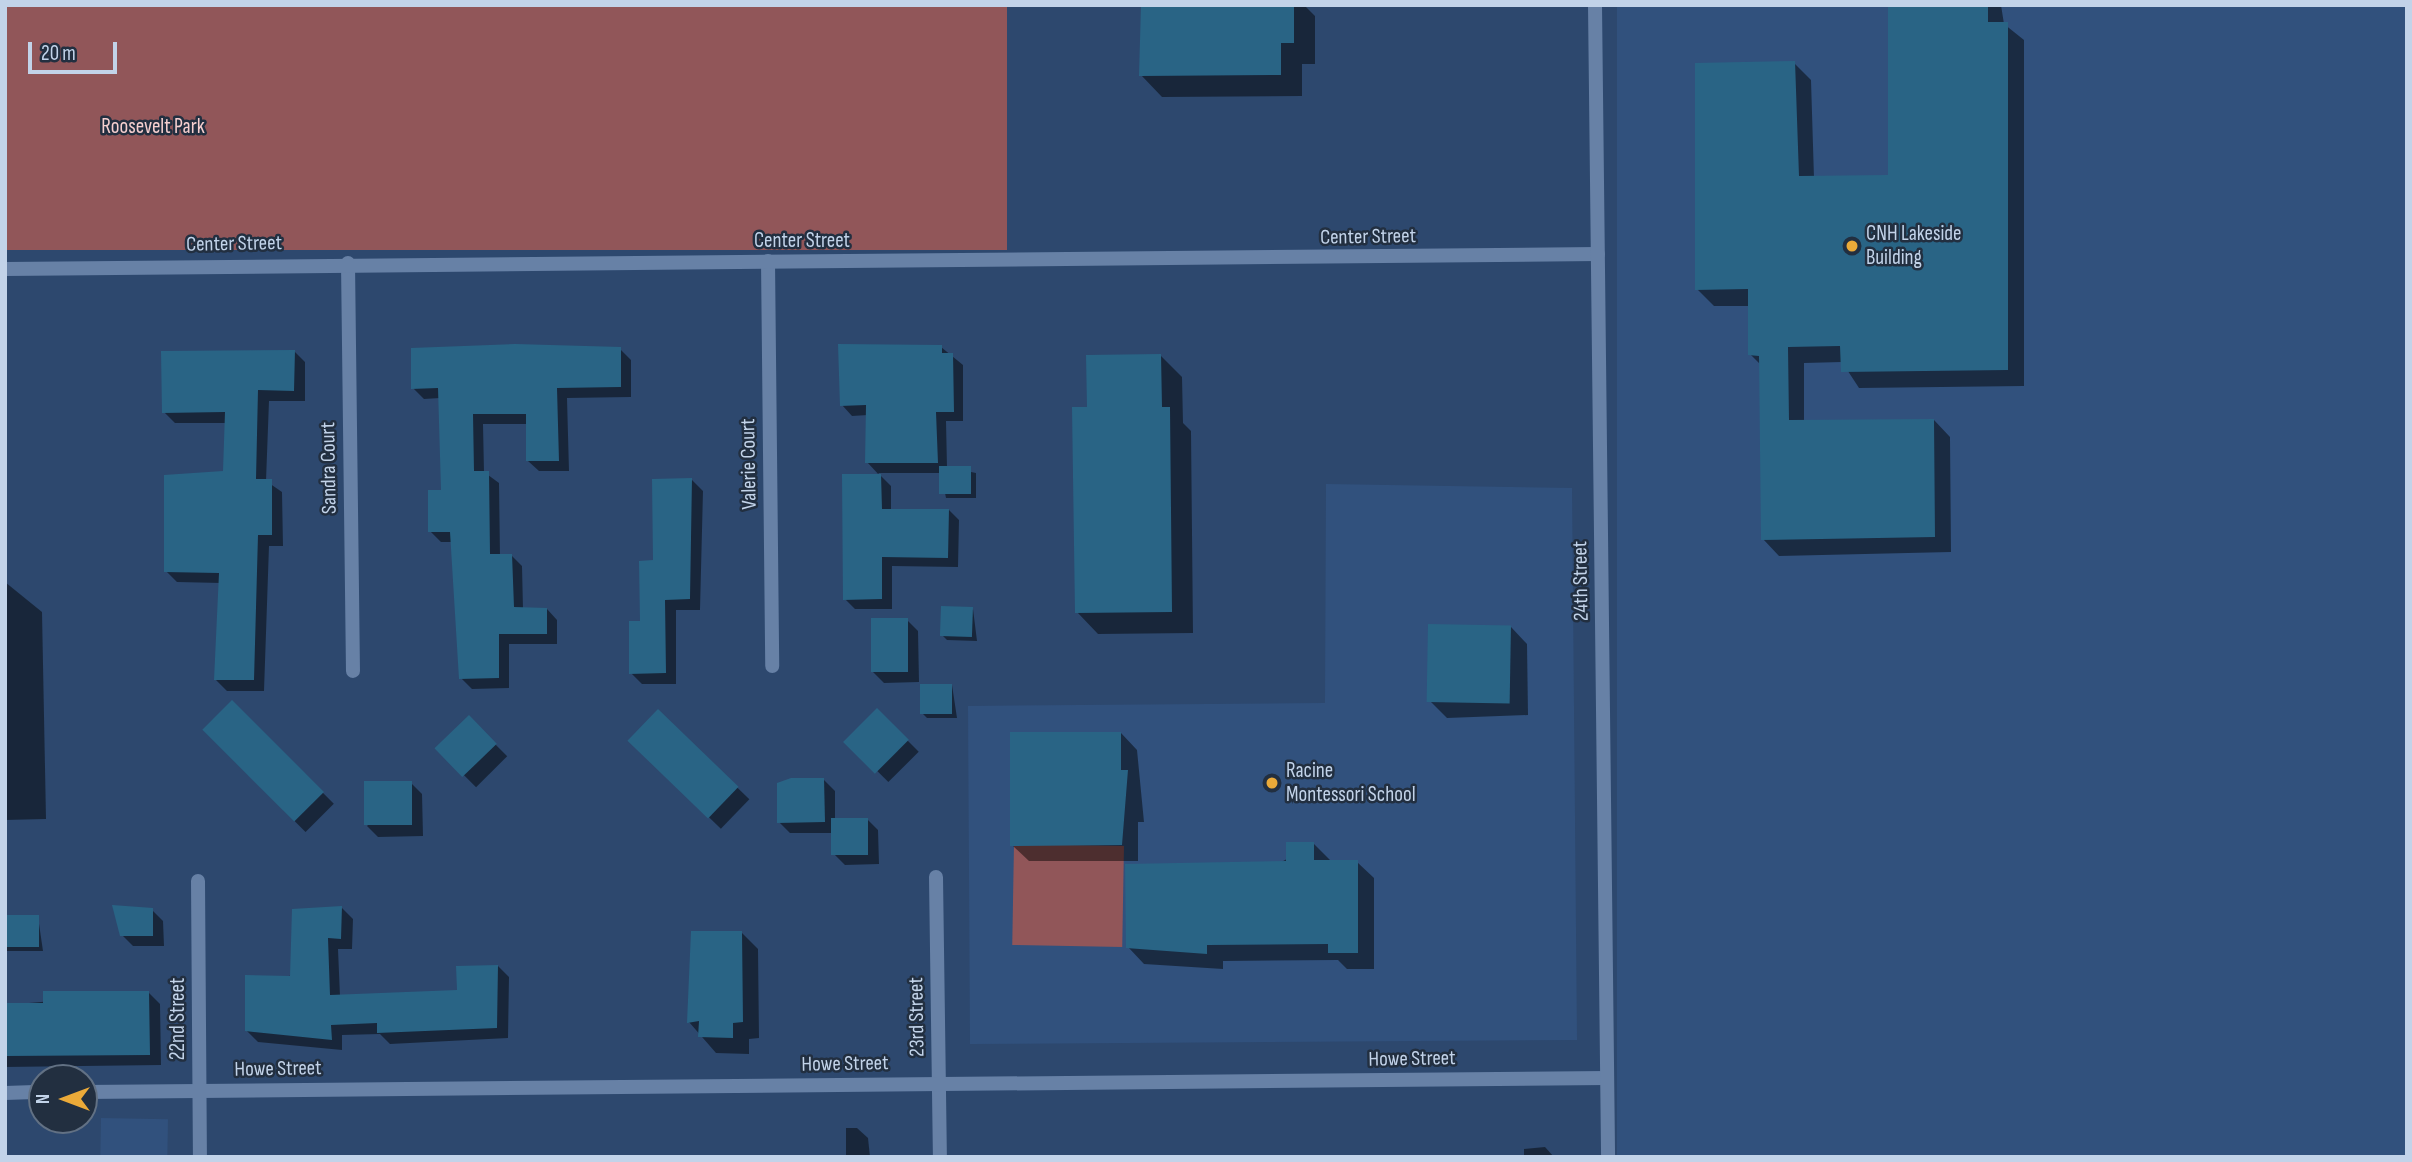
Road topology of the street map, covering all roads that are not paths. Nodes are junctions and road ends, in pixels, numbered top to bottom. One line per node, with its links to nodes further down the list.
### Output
1 (1595, 5): 2 (street, 24th Street)
2 (1598, 254): 3 (street, Center Street); 10 (street, 24th Street)
3 (768, 261): 4 (street, Center Street); 6 (street, Valerie Court)
4 (348, 263): 5 (street, Center Street); 7 (street, Sandra Court)
5 (5, 269)
6 (772, 666)
7 (353, 671)
8 (936, 877): 11 (street, 23rd Street)
9 (198, 881): 12 (street, 22nd Street)
10 (1607, 1078): 11 (street, Howe Street); 18 (street, 24th Street)
11 (939, 1084): 12 (street, Howe Street); 17 (street, 23rd Street)
12 (199, 1091): 14 (street, Howe Street); 16 (street, 22nd Street)
13 (28, 1092): 15 (street)
14 (98, 1092)
15 (5, 1093)
16 (200, 1157)
17 (940, 1157)
18 (1608, 1157)

